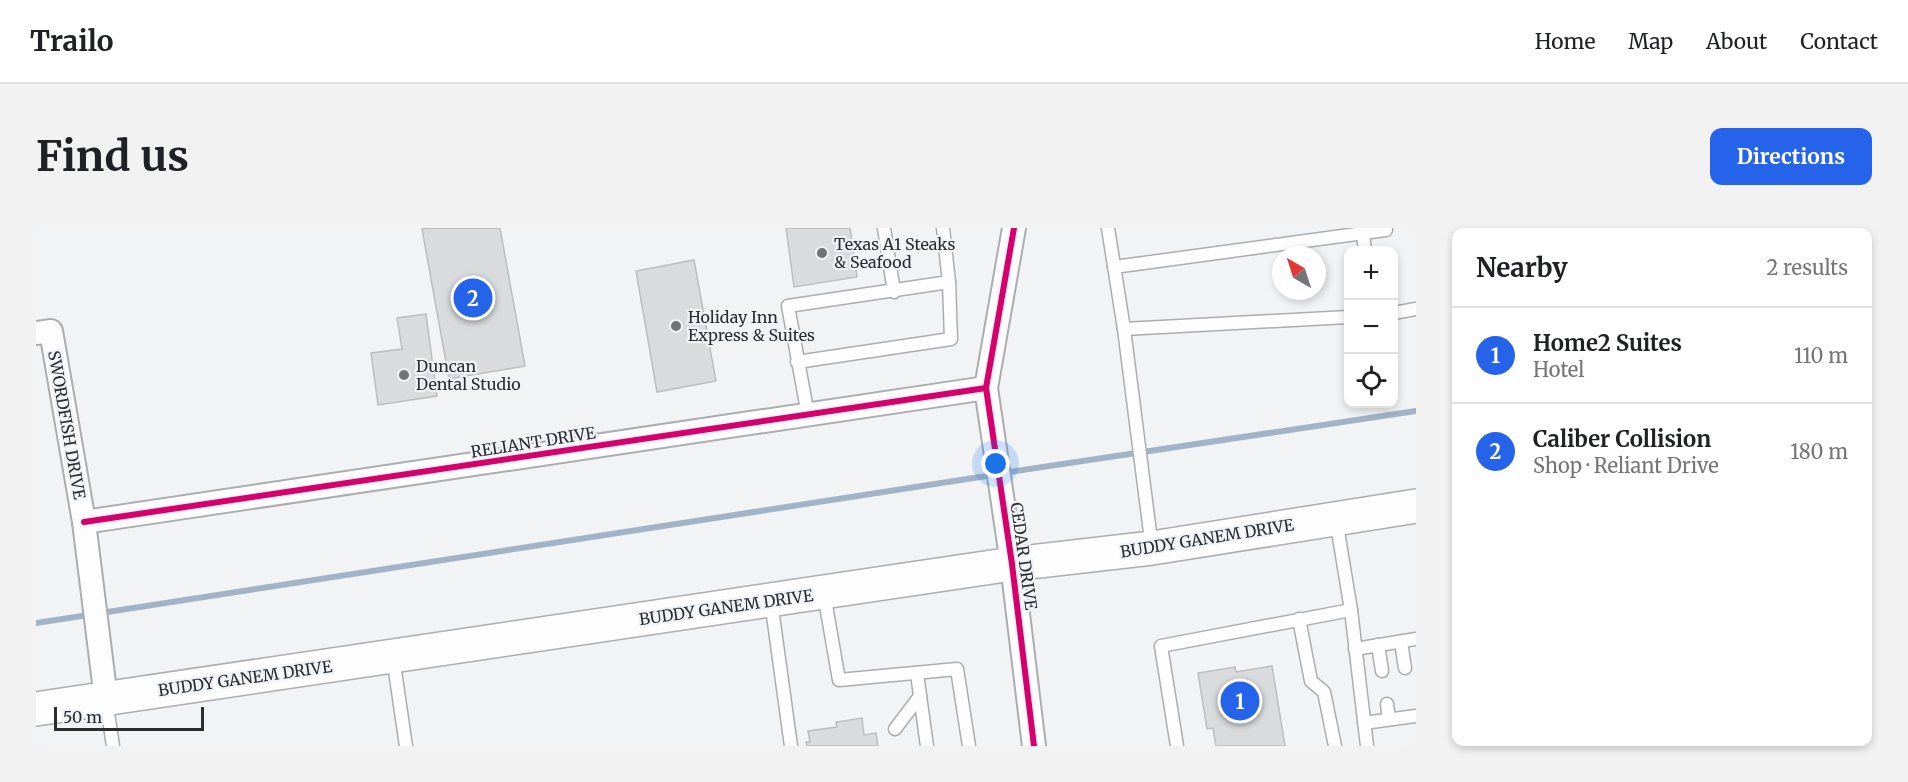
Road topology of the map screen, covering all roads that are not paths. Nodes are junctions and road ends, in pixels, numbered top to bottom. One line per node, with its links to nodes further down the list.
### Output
1 (884, 228): 10 (lane)
2 (943, 228): 9 (lane)
3 (1014, 228): 17 (street, CEDAR DRIVE)
4 (1108, 228): 8 (lane)
5 (1386, 230): 6 (lane)
6 (1362, 231): 7 (lane); 8 (lane)
7 (1364, 246)
8 (1114, 267): 14 (lane)
9 (949, 282): 10 (lane); 16 (lane)
10 (894, 292): 16 (lane)
11 (1416, 309): 12 (lane)
12 (1398, 312)
13 (1344, 317): 14 (lane)
14 (1124, 329): 22 (lane)
15 (44, 332): 21 (street, SWORDFISH DRIVE)
16 (797, 362): 18 (lane)
17 (986, 388): 18 (street, RELIANT DRIVE); 23 (street, CEDAR DRIVE)
18 (808, 415): 21 (street, RELIANT DRIVE)
19 (1416, 506): 20 (main road, BUDDY GANEM DRIVE)
20 (1336, 518): 22 (main road, BUDDY GANEM DRIVE); 26 (lane)
21 (84, 522): 37 (street, SWORDFISH DRIVE)
22 (1152, 548): 23 (main road, BUDDY GANEM DRIVE)
23 (1012, 564): 24 (main road, BUDDY GANEM DRIVE); 50 (street, CEDAR DRIVE)
24 (824, 593): 25 (main road, BUDDY GANEM DRIVE); 35 (lane)
25 (771, 600): 32 (main road, BUDDY GANEM DRIVE); 47 (lane)
26 (1351, 610): 27 (lane); 31 (lane)
27 (1299, 619): 51 (lane); 52 (lane)
28 (1416, 639): 29 (lane)
29 (1401, 642): 30 (lane); 33 (lane)
30 (1378, 645): 31 (lane); 34 (lane)
31 (1355, 649): 43 (lane)
32 (393, 656): 37 (main road, BUDDY GANEM DRIVE); 46 (lane)
33 (1405, 668)
34 (1382, 671)
35 (917, 674): 36 (lane); 49 (lane)
36 (920, 696): 44 (lane); 48 (lane)
37 (106, 699): 40 (main road, BUDDY GANEM DRIVE); 45 (lane)
38 (1410, 703): 41 (lane)
39 (1387, 704): 42 (lane)
40 (36, 709)
41 (1414, 716): 42 (lane)
42 (1389, 719): 43 (lane)
43 (1364, 723): 53 (lane)
44 (895, 729)
45 (113, 746)
46 (406, 746)
47 (791, 746)
48 (927, 746)
49 (969, 746)
50 (1034, 746)
51 (1177, 746)
52 (1335, 746)
53 (1367, 746)

